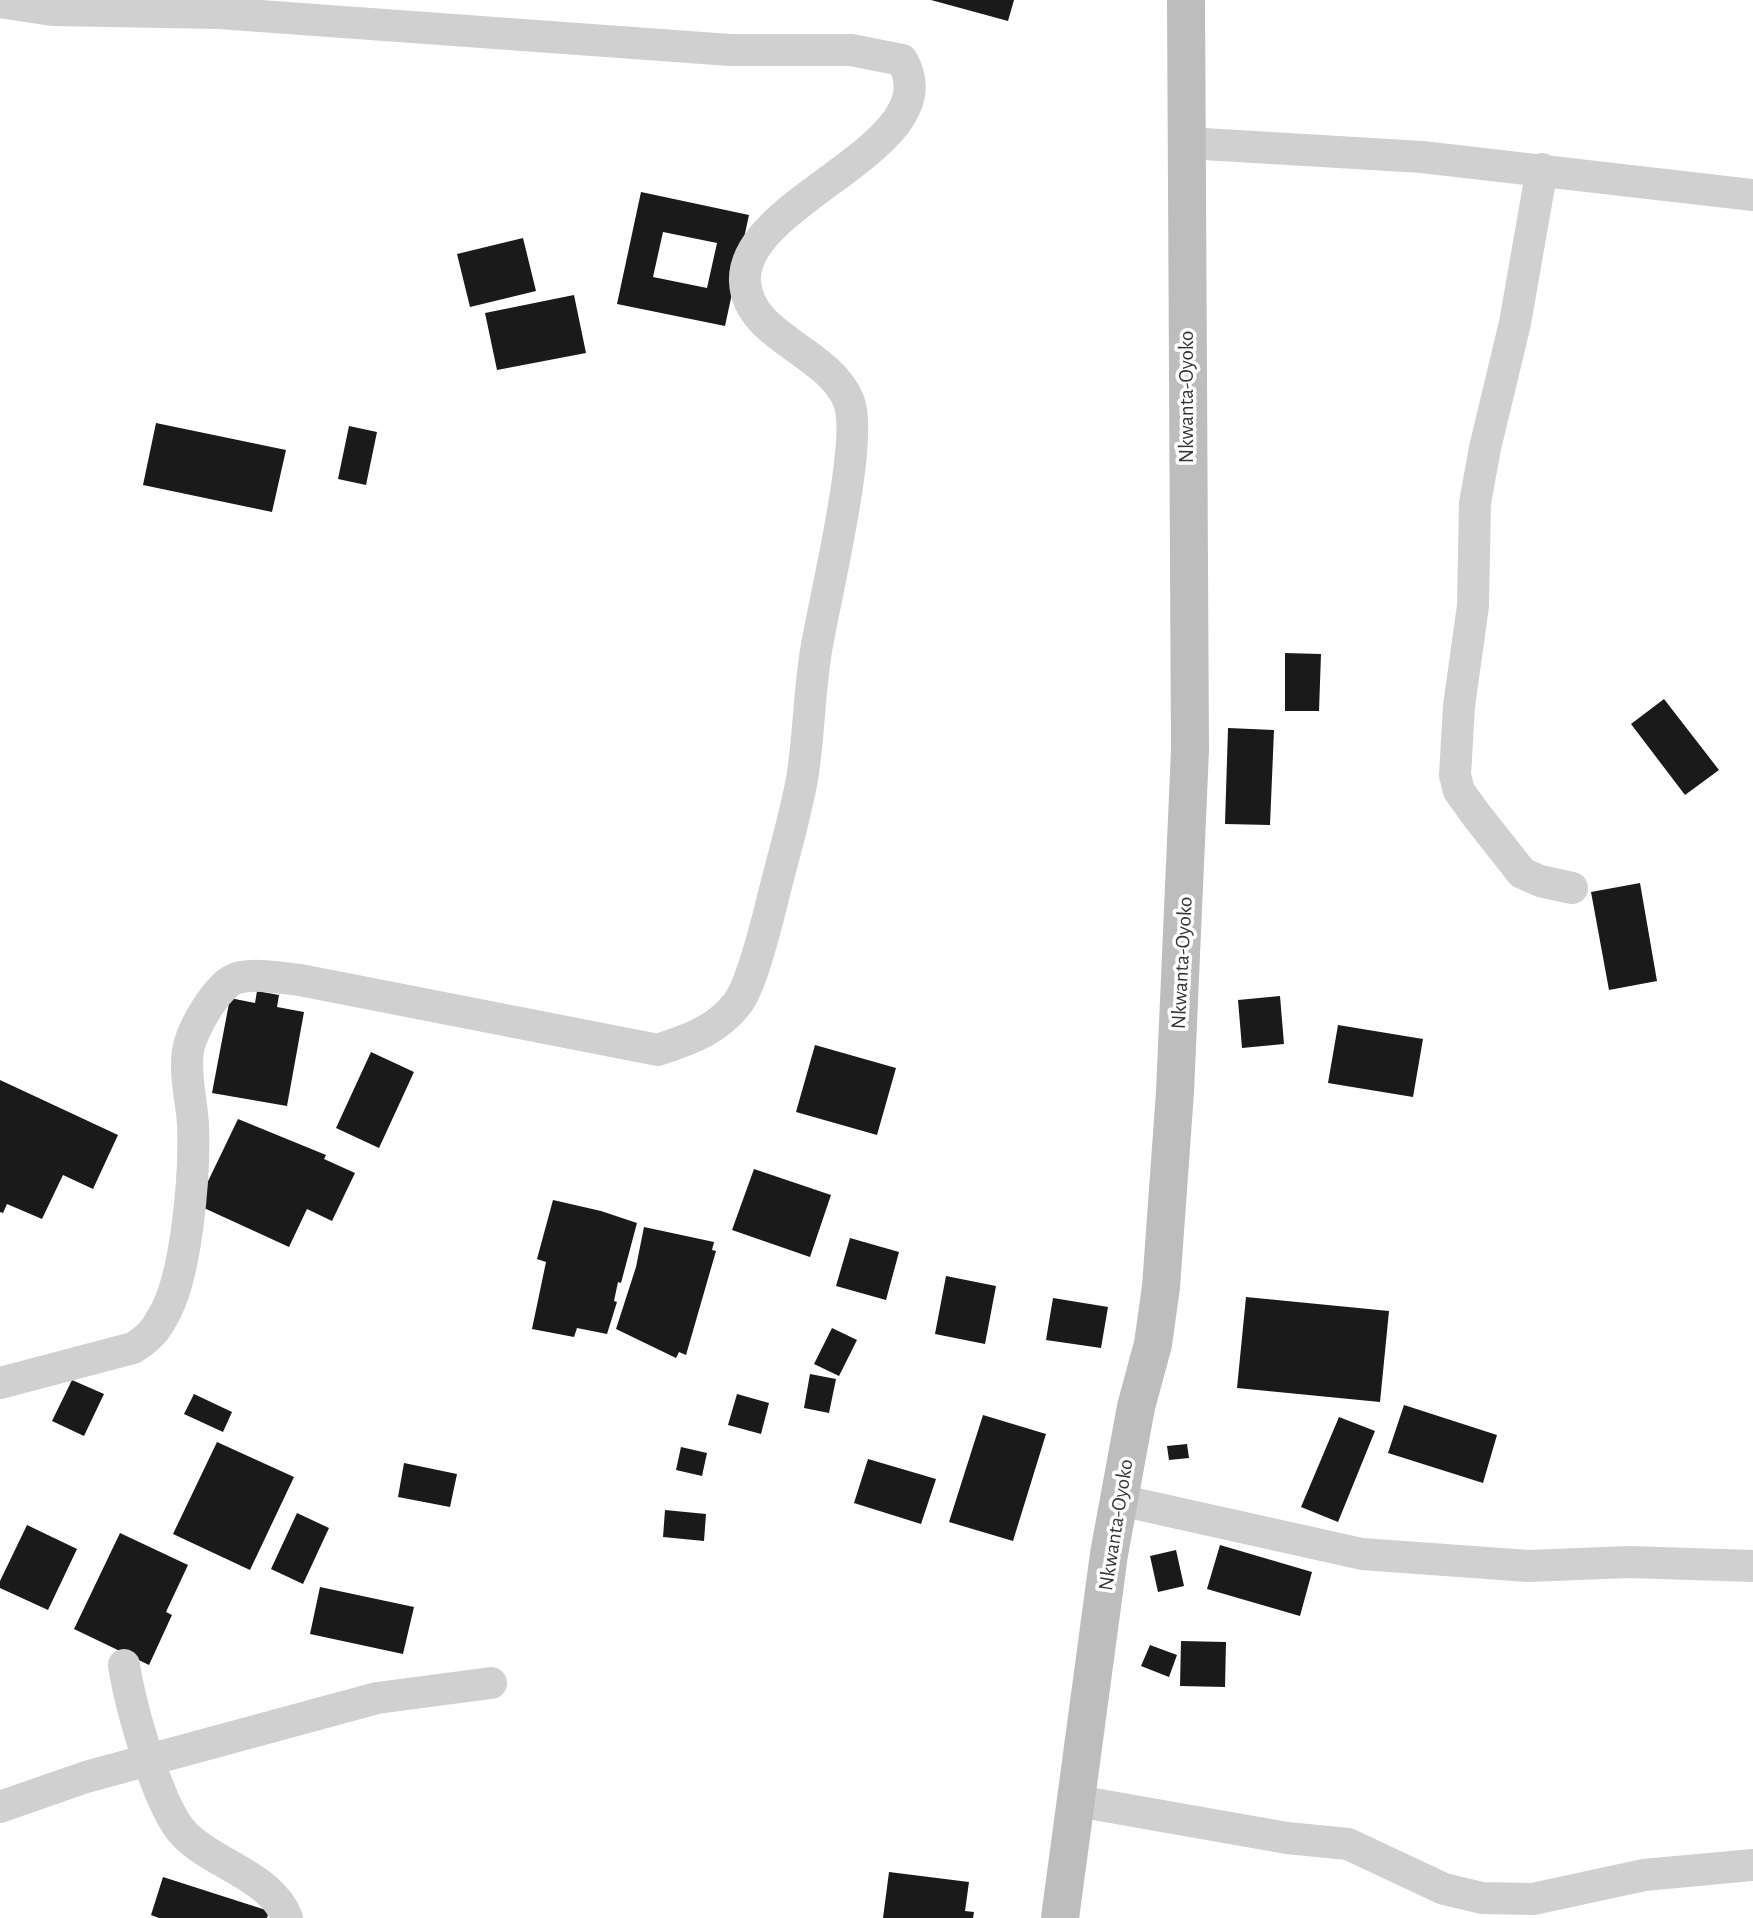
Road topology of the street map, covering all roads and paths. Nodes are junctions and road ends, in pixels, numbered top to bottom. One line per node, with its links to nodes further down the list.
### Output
1 (1186, 0): 3 (street, Nkwanta-Oyoko)
2 (0, 2): 7 (street)
3 (1187, 143): 4 (street); 8 (street, Nkwanta-Oyoko)
4 (1542, 169): 5 (street); 6 (street)
5 (1753, 195)
6 (1572, 888)
7 (0, 1383)
8 (1119, 1500): 9 (street); 13 (street, Nkwanta-Oyoko)
9 (1753, 1566)
10 (124, 1665): 12 (street)
11 (491, 1683): 12 (street)
12 (151, 1760): 14 (street); 16 (street)
13 (1077, 1801): 15 (street); 17 (street, Nkwanta-Oyoko)
14 (0, 1807)
15 (1753, 1865)
16 (287, 1918)
17 (1060, 1918)

